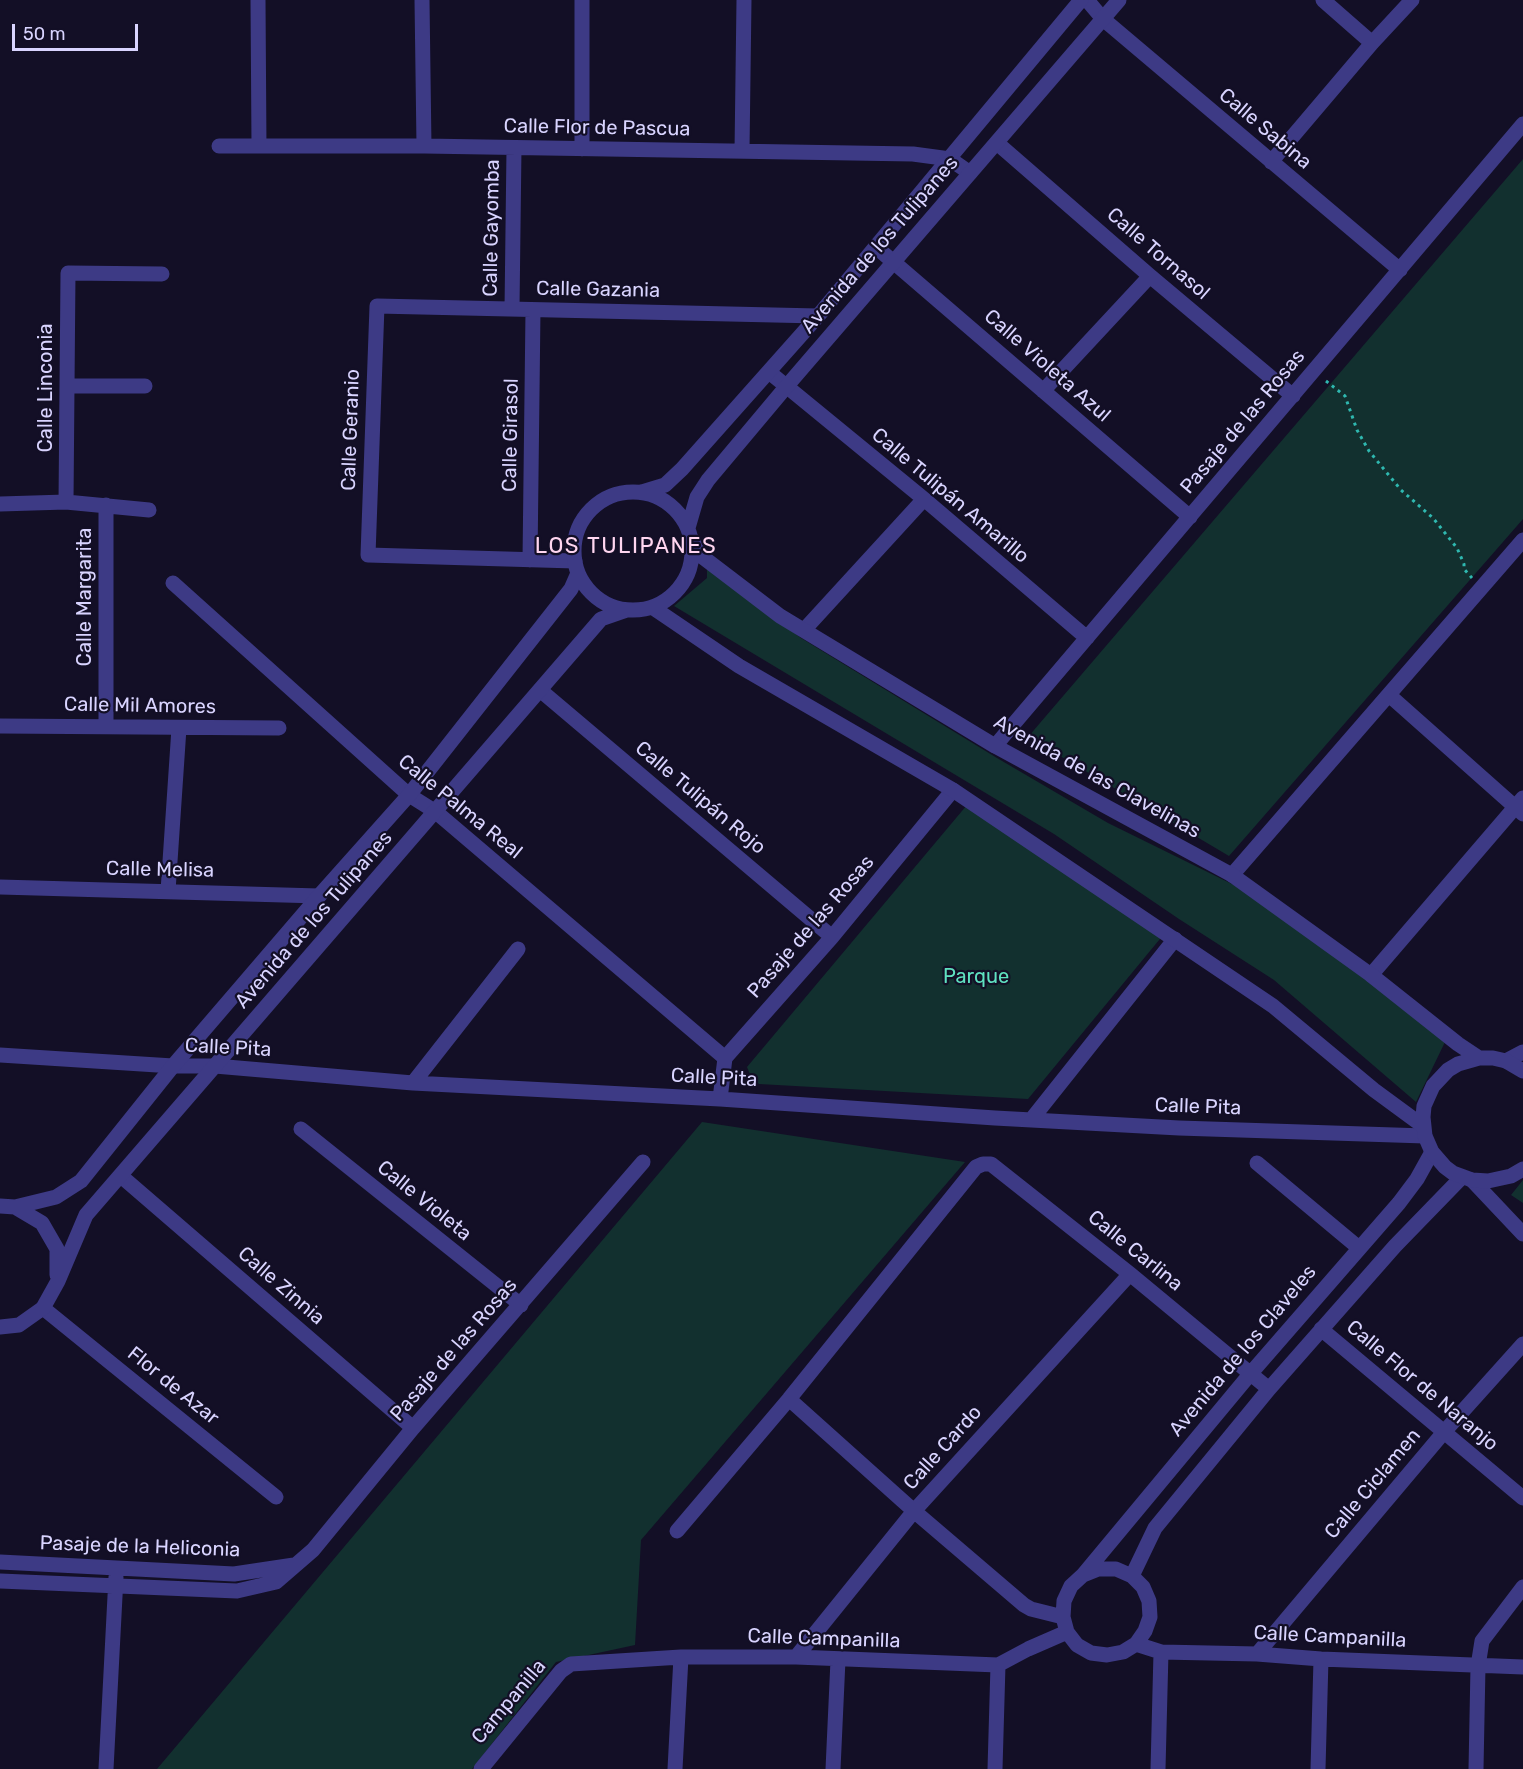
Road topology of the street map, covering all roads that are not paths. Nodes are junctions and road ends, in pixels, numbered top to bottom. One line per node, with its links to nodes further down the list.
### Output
1 (258, 0): 15 (street)
2 (422, 0): 16 (street)
3 (582, 0): 18 (street)
4 (744, 0): 19 (street)
5 (1081, 0): 20 (street, Avenida de los Tulipanes)
6 (1087, 0): 10 (street, Calle Sabina)
7 (1119, 0): 10 (street, Avenida de los Tulipanes)
8 (1323, 0): 11 (street)
9 (1412, 0): 11 (street)
10 (1103, 19): 13 (street, Avenida de los Tulipanes); 21 (street, Calle Sabina)
11 (1372, 43): 21 (street)
12 (1523, 124): 25 (street, Pasaje de las Rosas)
13 (997, 142): 22 (street, Avenida de los Tulipanes); 27 (street, Calle Tornasol)
14 (219, 146): 15 (street, Calle Flor de Pascua)
15 (259, 146): 16 (street, Calle Flor de Pascua)
16 (424, 146): 17 (street, Calle Flor de Pascua)
17 (514, 148): 18 (street, Calle Flor de Pascua); 29 (street, Calle Gayomba)
18 (582, 149): 19 (street, Calle Flor de Pascua)
19 (742, 152): 20 (street, Calle Flor de Pascua)
20 (950, 159): 22 (street, Calle Flor de Pascua); 23 (street, Avenida de los Tulipanes)
21 (1271, 162): 25 (street, Calle Sabina)
22 (970, 173): 24 (street, Avenida de los Tulipanes)
23 (876, 247): 24 (street, Calle Violeta Azul); 31 (street, Avenida de los Tulipanes)
24 (893, 261): 35 (street, Avenida de los Tulipanes); 36 (street, Calle Violeta Azul)
25 (1400, 270): 37 (street, Pasaje de las Rosas)
26 (162, 274): 33 (street, Calle Linconia)
27 (1150, 276): 36 (street); 37 (street, Calle Tornasol)
28 (377, 306): 29 (street, Calle Gazania); 47 (street, Calle Geranio)
29 (512, 309): 30 (street, Calle Gazania)
30 (533, 310): 31 (street, Calle Gazania); 47 (street, Calle Girasol)
31 (818, 316): 32 (street, Avenida de los Tulipanes)
32 (769, 372): 35 (street, Calle Tulipán Amarillo); 38 (street, Avenida de los Tulipanes)
33 (67, 386): 34 (street); 40 (street, Calle Linconia)
34 (145, 386)
35 (786, 387): 39 (street, Calle Tulipán Amarillo); 45 (street, Avenida de los Tulipanes)
36 (1044, 391): 44 (street, Calle Violeta Azul)
37 (1293, 396): 44 (street, Pasaje de las Rosas)
38 (642, 492): 45 (street); 48 (street)
39 (924, 500): 52 (street); 53 (street, Calle Tulipán Amarillo)
40 (66, 502): 41 (street); 42 (street)
41 (0, 504)
42 (106, 505): 43 (street); 57 (street, Calle Margarita)
43 (148, 510)
44 (1190, 517): 53 (street, Pasaje de las Rosas)
45 (690, 534): 50 (street); 52 (street, Avenida de las Clavelinas)
46 (1523, 540): 55 (street)
47 (530, 560): 48 (street)
48 (576, 567): 51 (street); 62 (street, Avenida de los Tulipanes)
49 (173, 583): 62 (street, Calle Palma Real)
50 (652, 607): 51 (street); 61 (street)
51 (627, 610): 54 (street, Avenida de los Tulipanes)
52 (804, 630): 60 (street, Avenida de las Clavelinas)
53 (1087, 638): 60 (street, Pasaje de las Rosas)
54 (540, 690): 64 (street, Avenida de los Tulipanes); 69 (street, Calle Tulipán Rojo)
55 (1389, 695): 63 (street); 65 (street)
56 (0, 726): 57 (street, Calle Mil Amores)
57 (106, 726): 58 (street, Calle Mil Amores)
58 (179, 728): 59 (street, Calle Mil Amores); 67 (street)
59 (279, 728)
60 (995, 746): 65 (street, Avenida de las Clavelinas)
61 (953, 790): 69 (street, Pasaje de las Rosas); 70 (street)
62 (409, 795): 64 (street, Calle Palma Real); 68 (street, Avenida de los Tulipanes)
63 (1520, 806): 72 (street)
64 (436, 812): 75 (street, Calle Palma Real); 79 (street, Avenida de los Tulipanes)
65 (1232, 875): 72 (street, Avenida de las Clavelinas)
66 (0, 887): 67 (street, Calle Melisa)
67 (168, 891): 68 (street, Calle Melisa)
68 (319, 896): 78 (street, Avenida de los Tulipanes)
69 (832, 937): 75 (street, Pasaje de las Rosas)
70 (1175, 939): 83 (street); 85 (street)
71 (518, 949): 81 (street)
72 (1371, 975): 76 (street, Avenida de las Clavelinas)
73 (1523, 1052): 77 (street)
74 (0, 1055): 78 (street, Calle Pita)
75 (725, 1058): 82 (street)
76 (1479, 1058): 77 (street); 85 (street)
77 (1506, 1062): 80 (street)
78 (173, 1066): 79 (street, Calle Pita); 92 (street, Avenida de los Tulipanes)
79 (215, 1066): 81 (street, Calle Pita); 90 (street, Avenida de los Tulipanes)
80 (1523, 1071)
81 (413, 1083): 82 (street, Calle Pita)
82 (720, 1099): 83 (street, Calle Pita)
83 (1031, 1120): 85 (street, Calle Pita)
84 (301, 1129): 97 (street, Calle Violeta)
85 (1424, 1131): 86 (street)
86 (1432, 1152): 91 (street); 94 (street, Avenida de los Claveles)
87 (643, 1162): 97 (street, Pasaje de las Rosas)
88 (1257, 1164): 94 (street)
89 (1523, 1169): 91 (street)
90 (121, 1176): 96 (street, Avenida de los Tulipanes); 105 (street, Calle Zinnia)
91 (1467, 1179): 93 (street); 100 (street)
92 (8, 1206): 96 (street, Avenida de los Tulipanes)
93 (1523, 1234)
94 (1359, 1248): 102 (street, Avenida de los Claveles)
95 (1130, 1274): 102 (street, Calle Carlina); 104 (street, Calle Carlina); 109 (street, Calle Cardo)
96 (58, 1281): 98 (street, Avenida de los Tulipanes)
97 (521, 1305): 105 (street, Pasaje de las Rosas)
98 (43, 1308): 99 (street, Avenida de los Tulipanes); 107 (street, Flor de Azar)
99 (0, 1327)
100 (1321, 1329): 103 (street); 106 (street, Calle Flor de Naranjo)
101 (1523, 1344): 106 (street, Calle Ciclamen)
102 (1251, 1373): 103 (street, Calle Carlina); 114 (street, Avenida de los Claveles)
103 (1269, 1389): 115 (street)
104 (789, 1399): 109 (street); 110 (street)
105 (414, 1428): 112 (street, Pasaje de las Rosas)
106 (1444, 1432): 108 (street, Calle Flor de Naranjo); 123 (street, Calle Ciclamen)
107 (276, 1497)
108 (1523, 1498)
109 (914, 1511): 119 (street); 125 (street, Calle Cardo)
110 (677, 1531)
111 (0, 1562): 113 (street, Pasaje de la Heliconia)
112 (297, 1565): 113 (street, Pasaje de la Heliconia); 117 (street, Pasaje de la Heliconia)
113 (115, 1568): 117 (street)
114 (1083, 1575): 115 (street); 119 (street)
115 (1132, 1576): 121 (street)
116 (0, 1581): 117 (street, Pasaje de la Heliconia)
117 (116, 1587): 132 (street)
118 (1523, 1587): 130 (street)
119 (1063, 1617): 120 (street)
120 (1068, 1632): 121 (street); 129 (street, Calle Campanilla)
121 (1136, 1644): 122 (street, Calle Campanilla)
122 (1161, 1652): 123 (street, Calle Campanilla); 137 (street)
123 (1257, 1654): 126 (street, Calle Campanilla)
124 (681, 1657): 125 (street, Calle Campanilla); 128 (street, Calle Campanilla); 134 (street)
125 (796, 1657): 127 (street, Calle Campanilla)
126 (1321, 1659): 130 (street, Calle Campanilla); 138 (street)
127 (838, 1660): 129 (street, Calle Campanilla); 135 (street)
128 (571, 1664): 133 (street, Campanilla)
129 (998, 1665): 136 (street)
130 (1478, 1666): 131 (street, Calle Campanilla); 139 (street)
131 (1523, 1667)
132 (105, 1769)
133 (481, 1769)
134 (675, 1769)
135 (833, 1769)
136 (995, 1769)
137 (1158, 1769)
138 (1318, 1769)
139 (1476, 1769)

